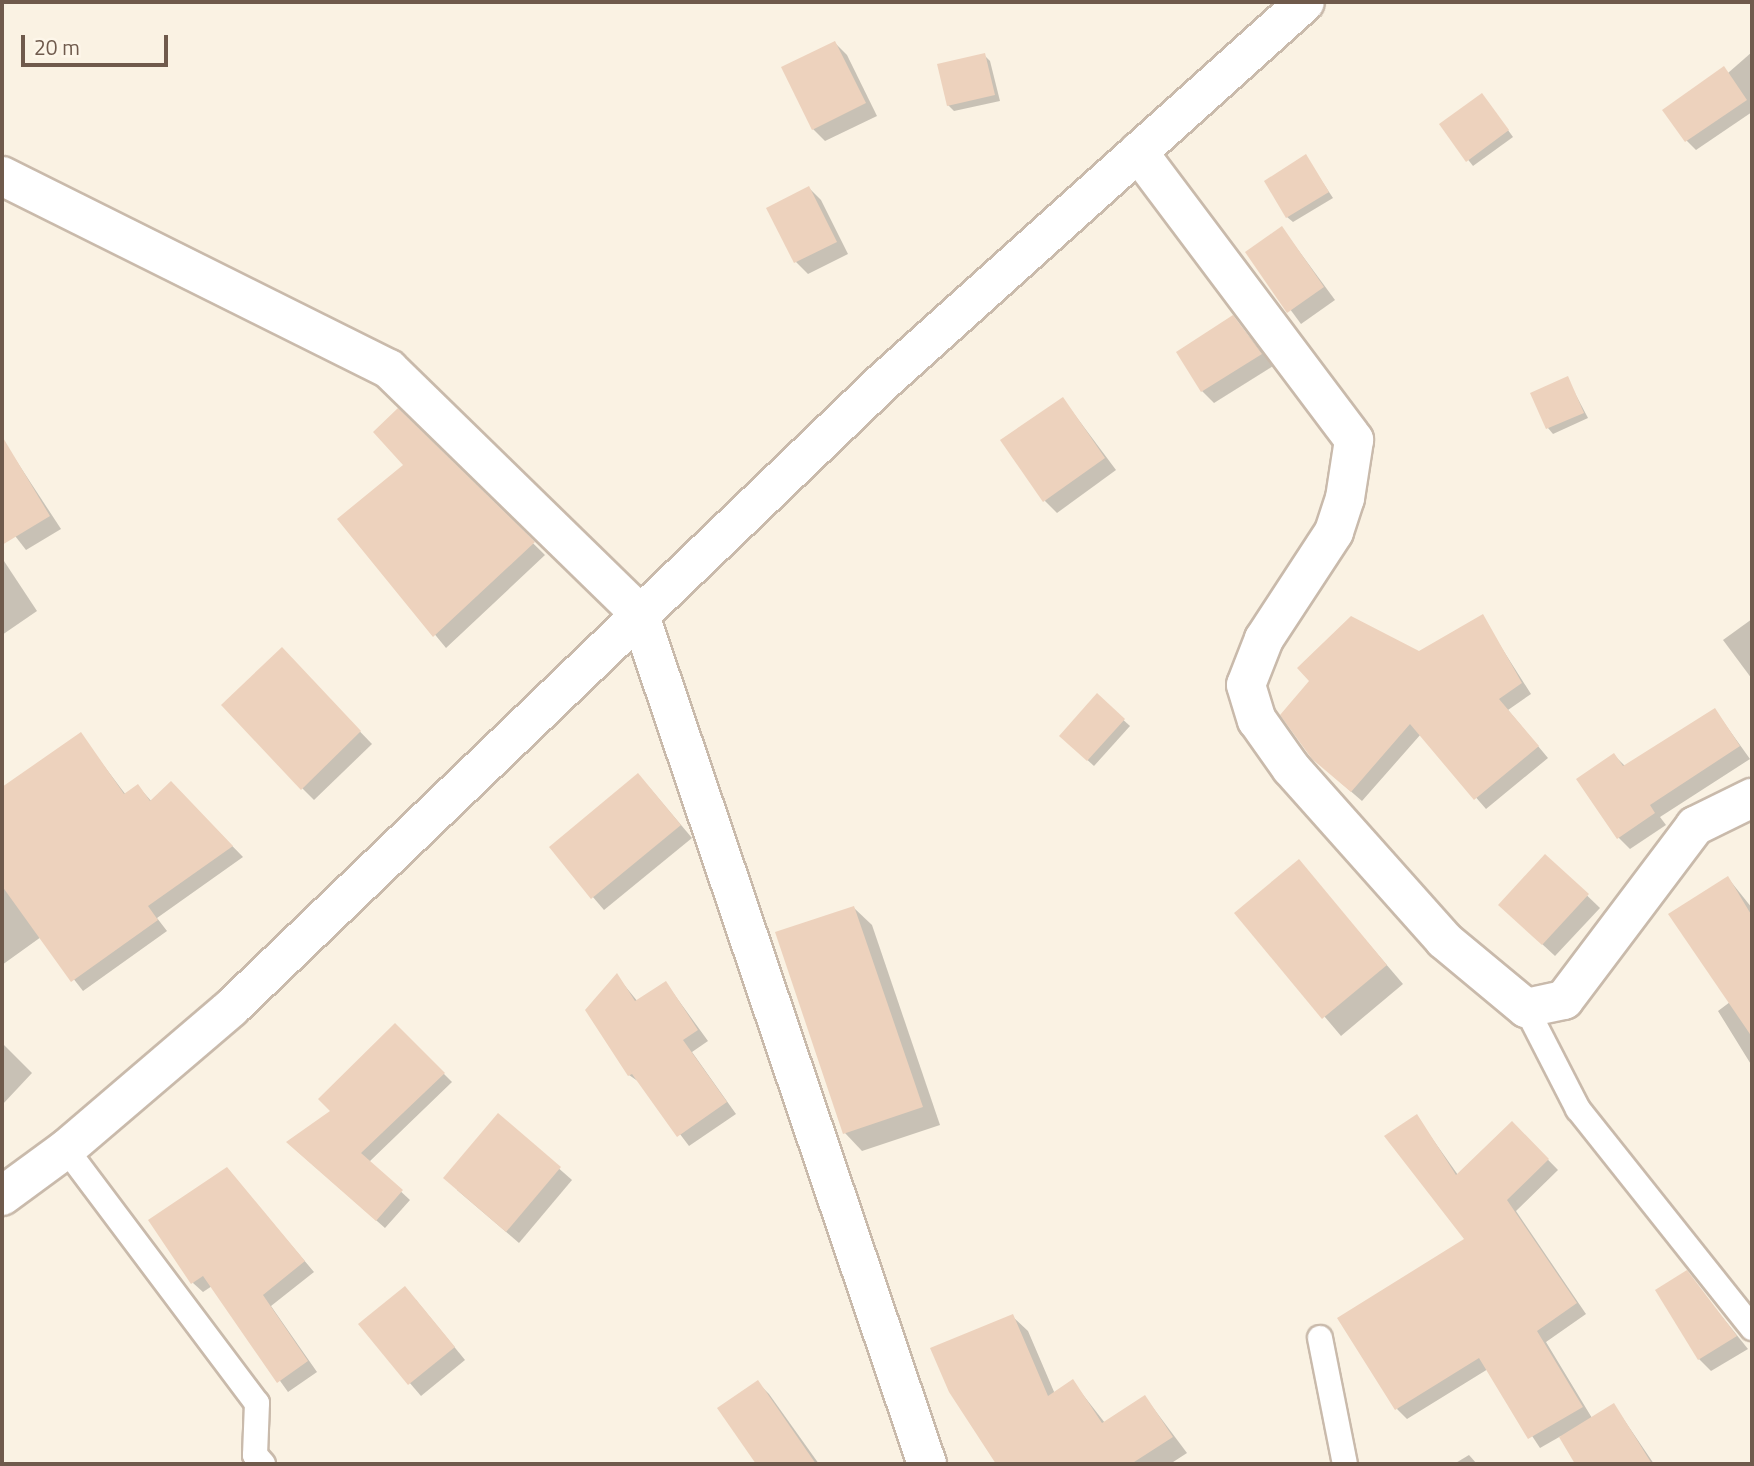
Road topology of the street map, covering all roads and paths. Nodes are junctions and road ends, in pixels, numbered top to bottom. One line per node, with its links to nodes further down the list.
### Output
1 (1305, 2): 2 (street)
2 (1138, 152): 4 (street); 6 (street)
3 (2, 176): 4 (street)
4 (639, 613): 7 (street); 12 (street)
5 (1752, 798): 6 (street)
6 (1526, 1008): 9 (lane)
7 (65, 1149): 8 (street); 11 (lane)
8 (2, 1196)
9 (1752, 1328)
10 (1320, 1338): 13 (lane)
11 (263, 1464)
12 (927, 1464)
13 (1345, 1464)

